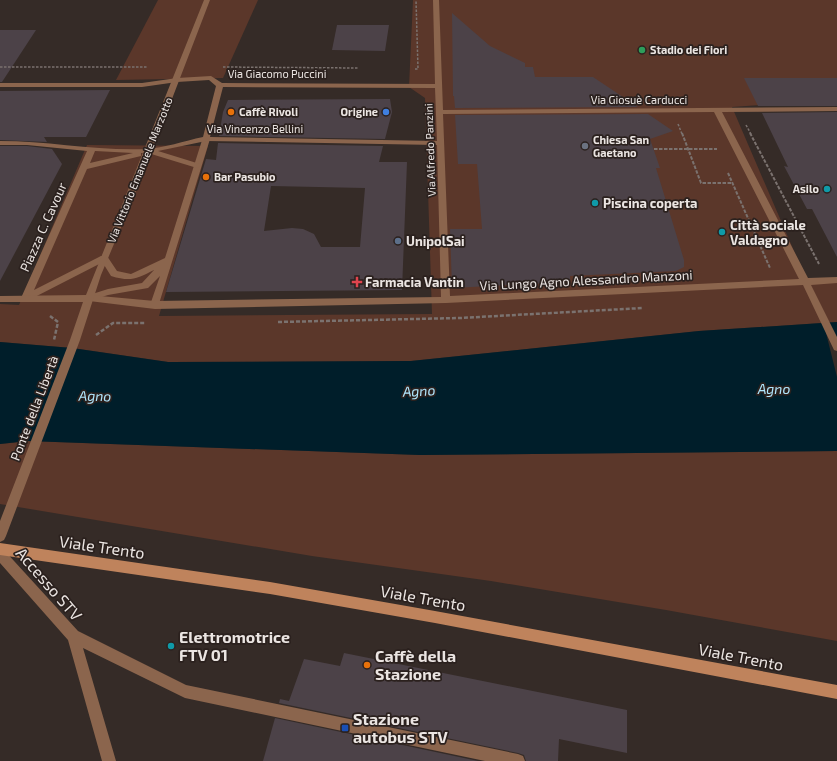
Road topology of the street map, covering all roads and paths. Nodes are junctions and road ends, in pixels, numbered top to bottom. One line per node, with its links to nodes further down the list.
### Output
1 (207, 0): 9 (street, Via Vittorio Emanuele Marzotto)
2 (416, 0): 8 (path)
3 (436, 0): 12 (street, Via Alfredo Panzini)
4 (0, 67): 5 (path)
5 (152, 67)
6 (223, 67): 7 (path)
7 (363, 68)
8 (410, 69)
9 (177, 80): 10 (street, Via Giacomo Puccini); 11 (street, Via Giacomo Puccini); 24 (street, Via Vittorio Emanuele Marzotto)
10 (0, 85)
11 (220, 85): 12 (street, Via Giacomo Puccini); 17 (street)
12 (438, 86): 15 (street, Via Alfredo Panzini)
13 (717, 110): 14 (street, Via Giosuè Carducci); 15 (street, Via Giosuè Carducci); 31 (street)
14 (837, 110)
15 (440, 112): 19 (street, Via Alfredo Panzini)
16 (677, 120): 22 (path)
17 (206, 139): 19 (street, Via Vincenzo Bellini); 24 (street, Via Vincenzo Bellini); 25 (street)
18 (0, 143): 20 (street, Via Vincenzo Bellini)
19 (440, 143): 35 (street, Via Alfredo Panzini)
20 (92, 149): 24 (street, Via Vincenzo Bellini); 26 (street, Piazza C. Cavour)
21 (654, 149): 22 (path)
22 (688, 149): 23 (path); 27 (path)
23 (718, 149)
24 (147, 151): 25 (street); 26 (street); 28 (street, Via Vittorio Emanuele Marzotto)
25 (197, 166): 29 (street)
26 (84, 167): 32 (street, Piazza C. Cavour)
27 (733, 183)
28 (104, 258): 29 (street); 32 (street); 33 (street, Via Vittorio Emanuele Marzotto)
29 (168, 260): 33 (street); 36 (street)
30 (837, 280): 31 (street, Via Lungo Agno Alessandro Manzoni)
31 (805, 282): 35 (street, Via Lungo Agno Alessandro Manzoni); 39 (street)
32 (26, 298): 33 (street, Via Lungo Agno Alessandro Manzoni); 34 (street, Via Lungo Agno Alessandro Manzoni)
33 (89, 298): 36 (street, Via Lungo Agno Alessandro Manzoni); 38 (street, Via Vittorio Emanuele Marzotto)
34 (0, 299)
35 (446, 300): 36 (street, Via Lungo Agno Alessandro Manzoni)
36 (155, 305)
37 (49, 315): 38 (path)
38 (75, 340): 40 (street, Ponte della Libertà)
39 (837, 347)
40 (0, 536)
41 (0, 549): 44 (main road, Viale Trento)
42 (0, 554): 43 (street, Accesso STV)
43 (73, 636): 45 (street); 46 (street)
44 (837, 692)
45 (109, 761)
46 (518, 761)

